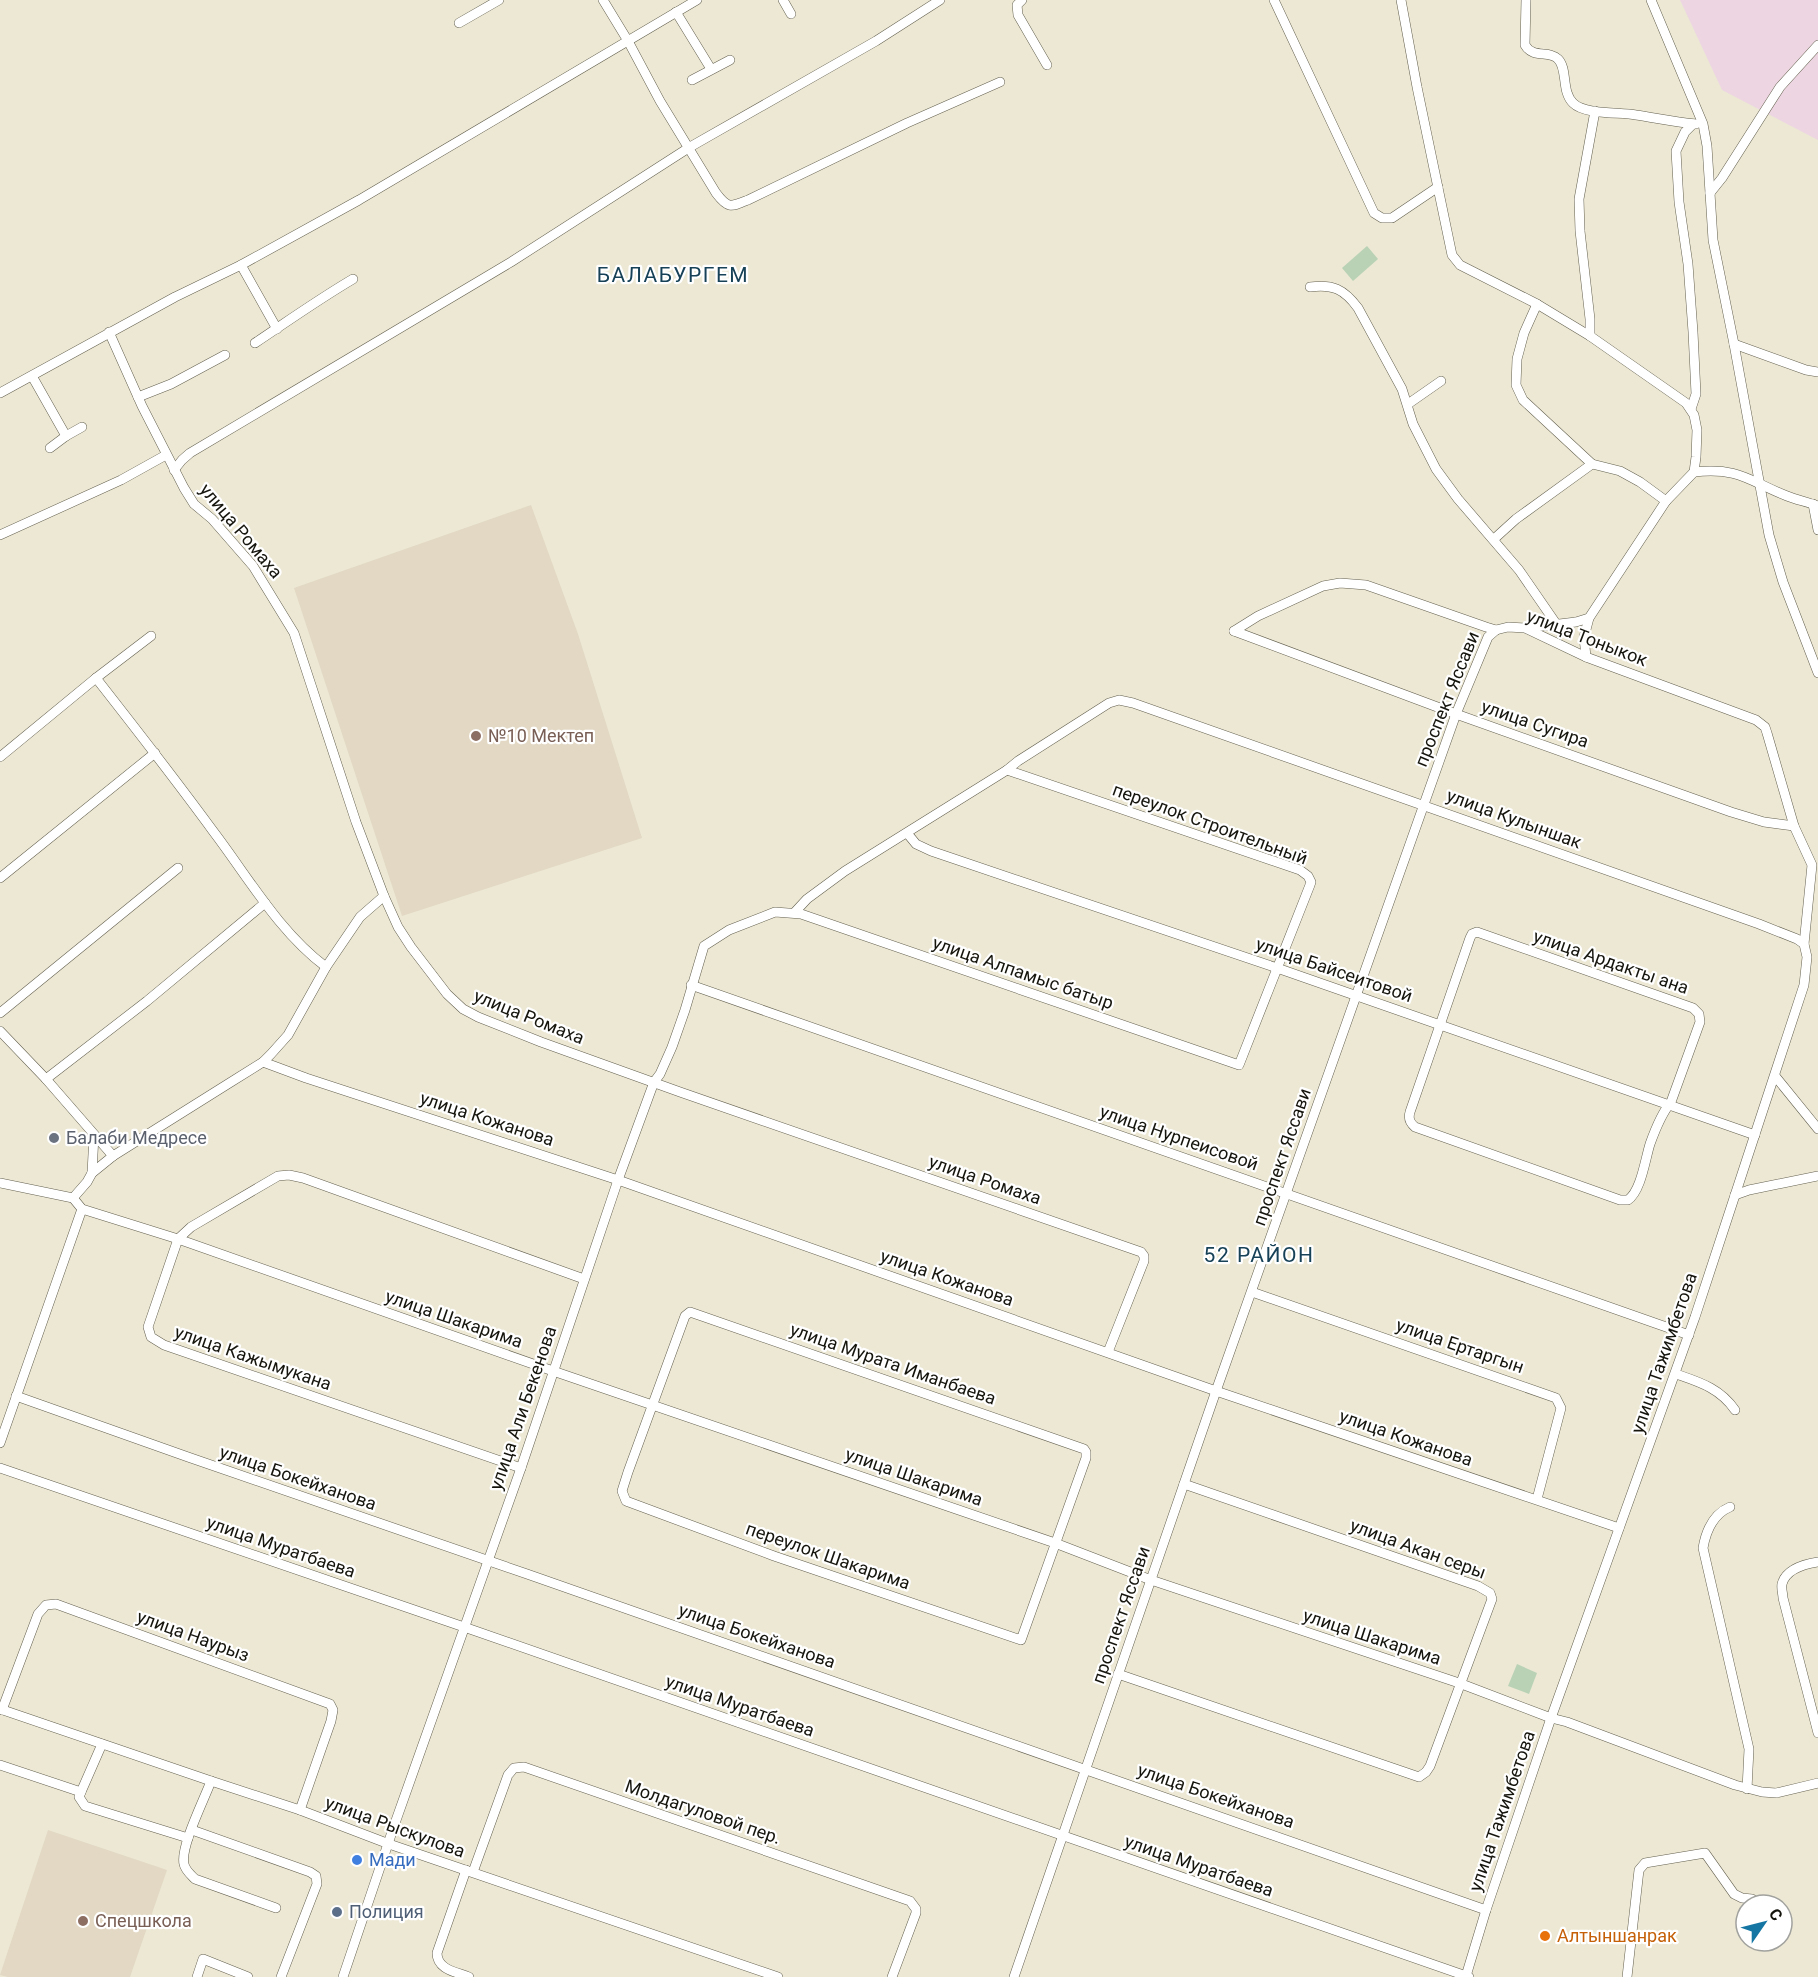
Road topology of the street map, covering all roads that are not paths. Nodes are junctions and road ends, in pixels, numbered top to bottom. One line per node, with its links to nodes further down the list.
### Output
1 (499, 0): 13 (street)
2 (603, 0): 14 (street)
3 (697, 0): 11 (street)
4 (783, 0): 12 (street)
5 (940, 0): 23 (street)
6 (1022, 0): 17 (street)
7 (1274, 0): 24 (street)
8 (1401, 0): 24 (street)
9 (1526, 0): 21 (street)
10 (1651, 1): 22 (street)
11 (676, 12): 14 (street); 18 (street)
12 (791, 14)
13 (459, 23)
14 (628, 41): 23 (street); 26 (street)
15 (1818, 45): 25 (street)
16 (730, 60): 18 (street)
17 (1047, 65)
18 (711, 69): 19 (street)
19 (692, 80)
20 (1000, 82): 23 (street)
21 (1595, 111): 22 (street); 32 (street)
22 (1698, 124): 25 (street); 42 (street)
23 (690, 147): 48 (street)
24 (1438, 187): 29 (street)
25 (1710, 193): 34 (street)
26 (241, 265): 30 (street); 31 (street)
27 (353, 279): 30 (street)
28 (1310, 287): 41 (street)
29 (1537, 304): 32 (street); 47 (street)
30 (277, 328): 33 (street)
31 (109, 332): 37 (street); 40 (street, улица Ромаха)
32 (1590, 336): 42 (street)
33 (255, 343)
34 (1734, 344): 36 (street); 50 (street)
35 (225, 356): 40 (street)
36 (1818, 372)
37 (32, 376): 39 (street); 44 (street)
38 (1441, 381): 41 (street)
39 (0, 393)
40 (138, 397): 46 (street, улица Ромаха)
41 (1408, 404): 55 (street)
42 (1691, 409): 49 (street)
43 (82, 427): 44 (street)
44 (66, 436): 45 (street)
45 (50, 448)
46 (166, 455): 48 (street, улица Ромаха); 54 (street)
47 (1592, 464): 51 (street); 55 (street)
48 (174, 470): 76 (street, улица Ромаха)
49 (1694, 472): 50 (street); 51 (street)
50 (1758, 481): 52 (street); 63 (street)
51 (1666, 501): 56 (street)
52 (1816, 505): 53 (street)
53 (1818, 530)
54 (0, 535)
55 (1494, 539): 57 (street)
56 (1589, 618): 57 (street); 62 (street)
57 (1557, 625): 58 (street)
58 (1525, 628): 59 (street, улица Тоныкок); 62 (street, улица Тоныкок)
59 (1496, 630): 60 (street, улица Тоныкок); 65 (street, проспект Яссави)
60 (1234, 632): 65 (street, улица Сугира)
61 (151, 636): 64 (street)
62 (1586, 657): 66 (street, улица Тоныкок)
63 (1818, 673)
64 (96, 678): 67 (street); 68 (street)
65 (1456, 714): 70 (street, проспект Яссави); 71 (street, улица Сугира)
66 (1767, 733): 71 (street, улица Тажимбетова)
67 (155, 753): 75 (street); 77 (street)
68 (0, 757)
69 (1007, 771): 70 (street, улица Кулыншак); 72 (street); 81 (street, переулок Строительный)
70 (1423, 804): 79 (street, улица Кулыншак); 83 (street, проспект Яссави)
71 (1794, 826): 73 (street, улица Тажимбетова)
72 (907, 833): 78 (street); 81 (street, улица Байсеитовой)
73 (1815, 862): 79 (street, улица Тажимбетова)
74 (178, 868): 84 (street)
75 (0, 878)
76 (384, 896): 80 (street); 90 (street, улица Ромаха)
77 (265, 903): 80 (street); 89 (street)
78 (795, 912): 81 (street, улица Алпамыс батыр); 82 (street, улица Али Бекенова)
79 (1804, 944): 88 (street, улица Тажимбетова)
80 (326, 968): 87 (street)
81 (1277, 968): 83 (street, улица Байсеитовой)
82 (691, 985): 90 (street, улица Али Бекенова); 100 (street, улица Нурпеисовой)
83 (1357, 996): 85 (street, улица Байсеитовой); 100 (street, проспект Яссави)
84 (0, 1012)
85 (1439, 1024): 91 (street, улица Байсеитовой); 91 (street, улица Ардакты ана); 91 (street, улица Ардакты ана)
86 (0, 1031): 89 (street)
87 (263, 1062): 95 (street); 98 (street, улица Кожанова)
88 (1775, 1076): 92 (street); 94 (street, улица Тажимбетова)
89 (46, 1080): 93 (street)
90 (654, 1082): 98 (street, улица Али Бекенова); 108 (street, улица Ромаха)
91 (1668, 1105): 94 (street, улица Байсеитовой)
92 (1818, 1129)
93 (94, 1135): 95 (street); 96 (street)
94 (1755, 1135): 101 (street, улица Тажимбетова)
95 (113, 1156): 96 (street)
96 (92, 1173): 102 (street)
97 (1818, 1176): 101 (street)
98 (618, 1180): 105 (street, улица Али Бекенова); 108 (street, улица Кожанова)
99 (0, 1183): 102 (street)
100 (1287, 1193): 106 (street, проспект Яссави); 107 (street, улица Нурпеисовой)
101 (1734, 1195): 107 (street, улица Тажимбетова)
102 (73, 1198): 103 (street)
103 (82, 1209): 104 (street, улица Шакарима); 112 (street)
104 (178, 1239): 105 (street); 109 (street, улица Шакарима); 117 (street, улица Кажымукана)
105 (584, 1279): 109 (street, улица Али Бекенова)
106 (1252, 1292): 111 (street, проспект Яссави); 119 (street, улица Ертаргын)
107 (1689, 1335): 110 (street, улица Тажимбетова)
108 (1108, 1352): 111 (street, улица Кожанова)
109 (553, 1371): 113 (street, улица Шакарима); 117 (street, улица Али Бекенова)
110 (1676, 1374): 114 (street); 121 (street, улица Тажимбетова)
111 (1216, 1391): 118 (street, проспект Яссави); 119 (street, улица Кожанова)
112 (16, 1396): 115 (street); 123 (street, улица Бокейханова)
113 (653, 1404): 122 (street, улица Шакарима); 122 (street, улица Мурата Иманбаева); 122 (street, переулок Шакарима)
114 (1735, 1410)
115 (0, 1443)
116 (0, 1468): 126 (street, улица Муратбаева)
117 (521, 1468): 123 (street, улица Али Бекенова)
118 (1184, 1485): 125 (street, проспект Яссави); 128 (street, улица Акан серы)
119 (1537, 1499): 121 (street, улица Кожанова)
120 (1730, 1507): 137 (street)
121 (1619, 1528): 130 (street, улица Тажимбетова)
122 (1055, 1543): 125 (street, улица Шакарима)
123 (488, 1561): 126 (street, улица Али Бекенова); 134 (street, улица Бокейханова)
124 (1818, 1562): 131 (street)
125 (1151, 1580): 127 (street, проспект Яссави); 128 (street, улица Шакарима)
126 (464, 1627): 141 (street, улица Муратбаева); 142 (street, улица Али Бекенова)
127 (1118, 1674): 128 (street, улица Акан серы); 134 (street, проспект Яссави)
128 (1459, 1683): 130 (street, улица Шакарима)
129 (1, 1710): 132 (street, улица Рыскулова); 139 (street, улица Наурыз)
130 (1551, 1718): 137 (street, улица Шакарима); 146 (street, улица Тажимбетова)
131 (1818, 1733)
132 (102, 1744): 135 (street, улица Рыскулова); 138 (street)
133 (0, 1765): 138 (street)
134 (1085, 1768): 141 (street, проспект Яссави); 146 (street, улица Бокейханова)
135 (211, 1782): 139 (street, улица Рыскулова); 140 (street)
136 (1818, 1783): 137 (street, улица Шакарима)
137 (1747, 1788)
138 (81, 1792): 140 (street)
139 (300, 1810): 142 (street, улица Рыскулова)
140 (190, 1834): 145 (street); 150 (street)
141 (1064, 1836): 155 (street, проспект Яссави); 156 (street, улица Муратбаева)
142 (389, 1844): 143 (street, улица Рыскулова); 151 (street, улица Али Бекенова)
143 (469, 1871): 147 (street, Молдагуловой пер.); 153 (street, улица Рыскулова); 154 (street, Молдагуловой пер.)
144 (1734, 1894): 157 (street)
145 (276, 1908)
146 (1486, 1910): 156 (street, улица Тажимбетова)
147 (458, 1975): 152 (street)
148 (197, 1977): 149 (street)
149 (248, 1977)
150 (281, 1977)
151 (343, 1977)
152 (470, 1977)
153 (778, 1977)
154 (892, 1977)
155 (1014, 1977)
156 (1468, 1977)
157 (1627, 1977)

